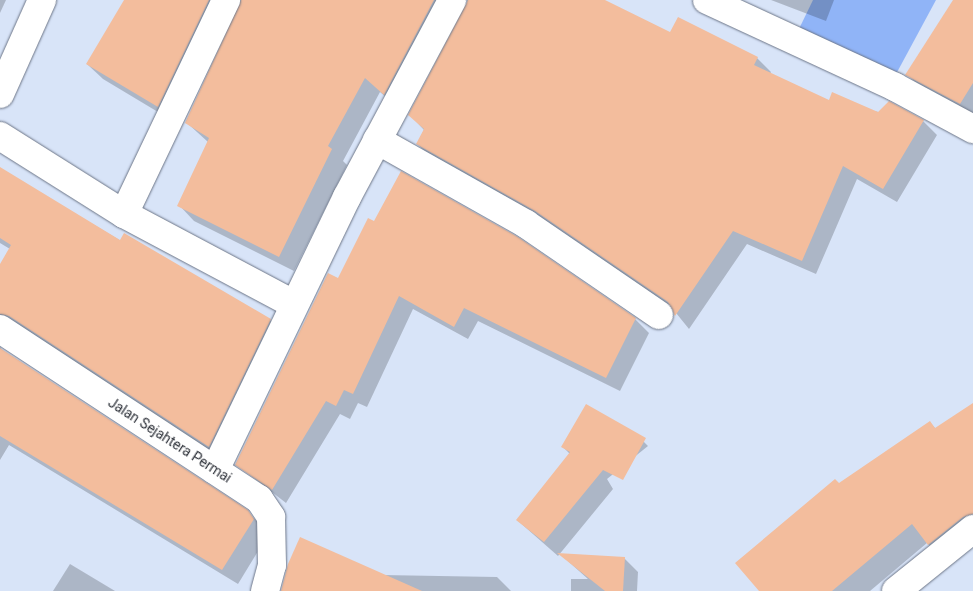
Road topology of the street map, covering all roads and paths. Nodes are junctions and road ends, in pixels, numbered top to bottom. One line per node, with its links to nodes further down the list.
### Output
1 (42, 0): 5 (street)
2 (226, 0): 9 (street)
3 (452, 0): 8 (street)
4 (707, 0): 6 (street)
5 (0, 94)
6 (973, 130)
7 (0, 136): 9 (street)
8 (377, 140): 10 (street); 11 (street)
9 (124, 214): 10 (street)
10 (293, 304): 13 (street)
11 (658, 315)
12 (0, 329): 13 (street, Jalan Sejahtera Permai)
13 (215, 470): 15 (street, Jalan Sejahtera Permai)
14 (973, 529): 16 (street)
15 (265, 591)
16 (896, 591)

